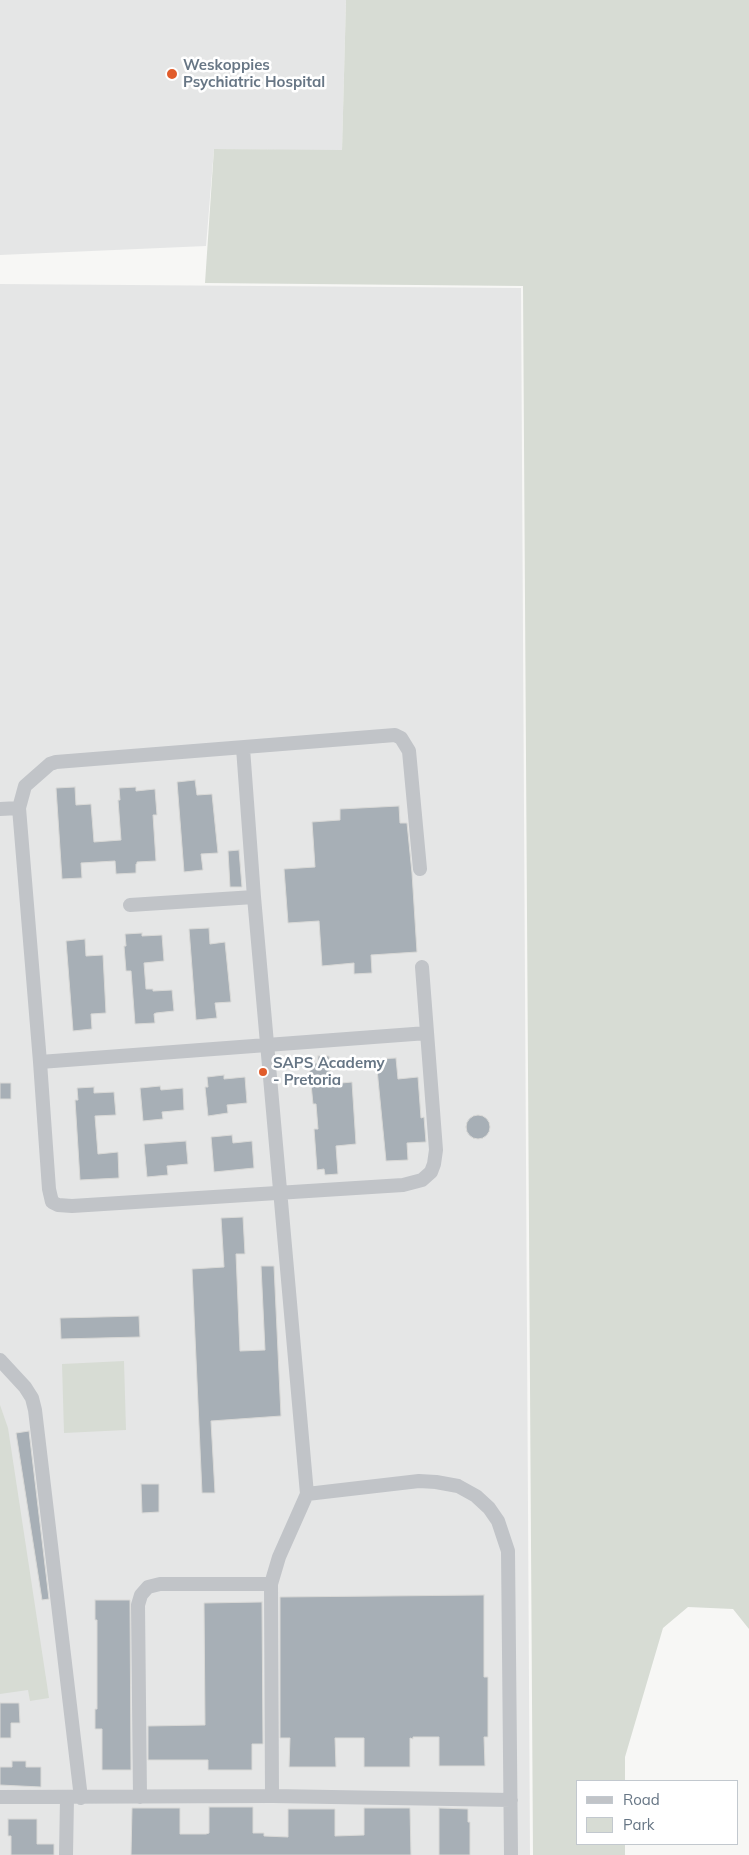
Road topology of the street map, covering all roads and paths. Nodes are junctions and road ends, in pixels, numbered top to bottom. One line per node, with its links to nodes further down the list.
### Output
1 (243, 748): 2 (street); 4 (street); 5 (street)
2 (20, 808): 3 (street); 10 (street)
3 (0, 809)
4 (420, 869)
5 (254, 897): 6 (street); 9 (street)
6 (130, 905)
7 (422, 967): 8 (street)
8 (427, 1033): 9 (street); 11 (street)
9 (267, 1046): 10 (street); 11 (street)
10 (40, 1062): 11 (street)
11 (280, 1192): 13 (street)
12 (0, 1360): 19 (street)
13 (306, 1494): 14 (street); 20 (street)
14 (270, 1584): 15 (street); 17 (street)
15 (272, 1796): 17 (street); 20 (street)
16 (0, 1797): 18 (street)
17 (140, 1797): 19 (street)
18 (67, 1798): 19 (street); 21 (street)
19 (82, 1798)
20 (510, 1800): 22 (street)
21 (66, 1855)
22 (511, 1855)

